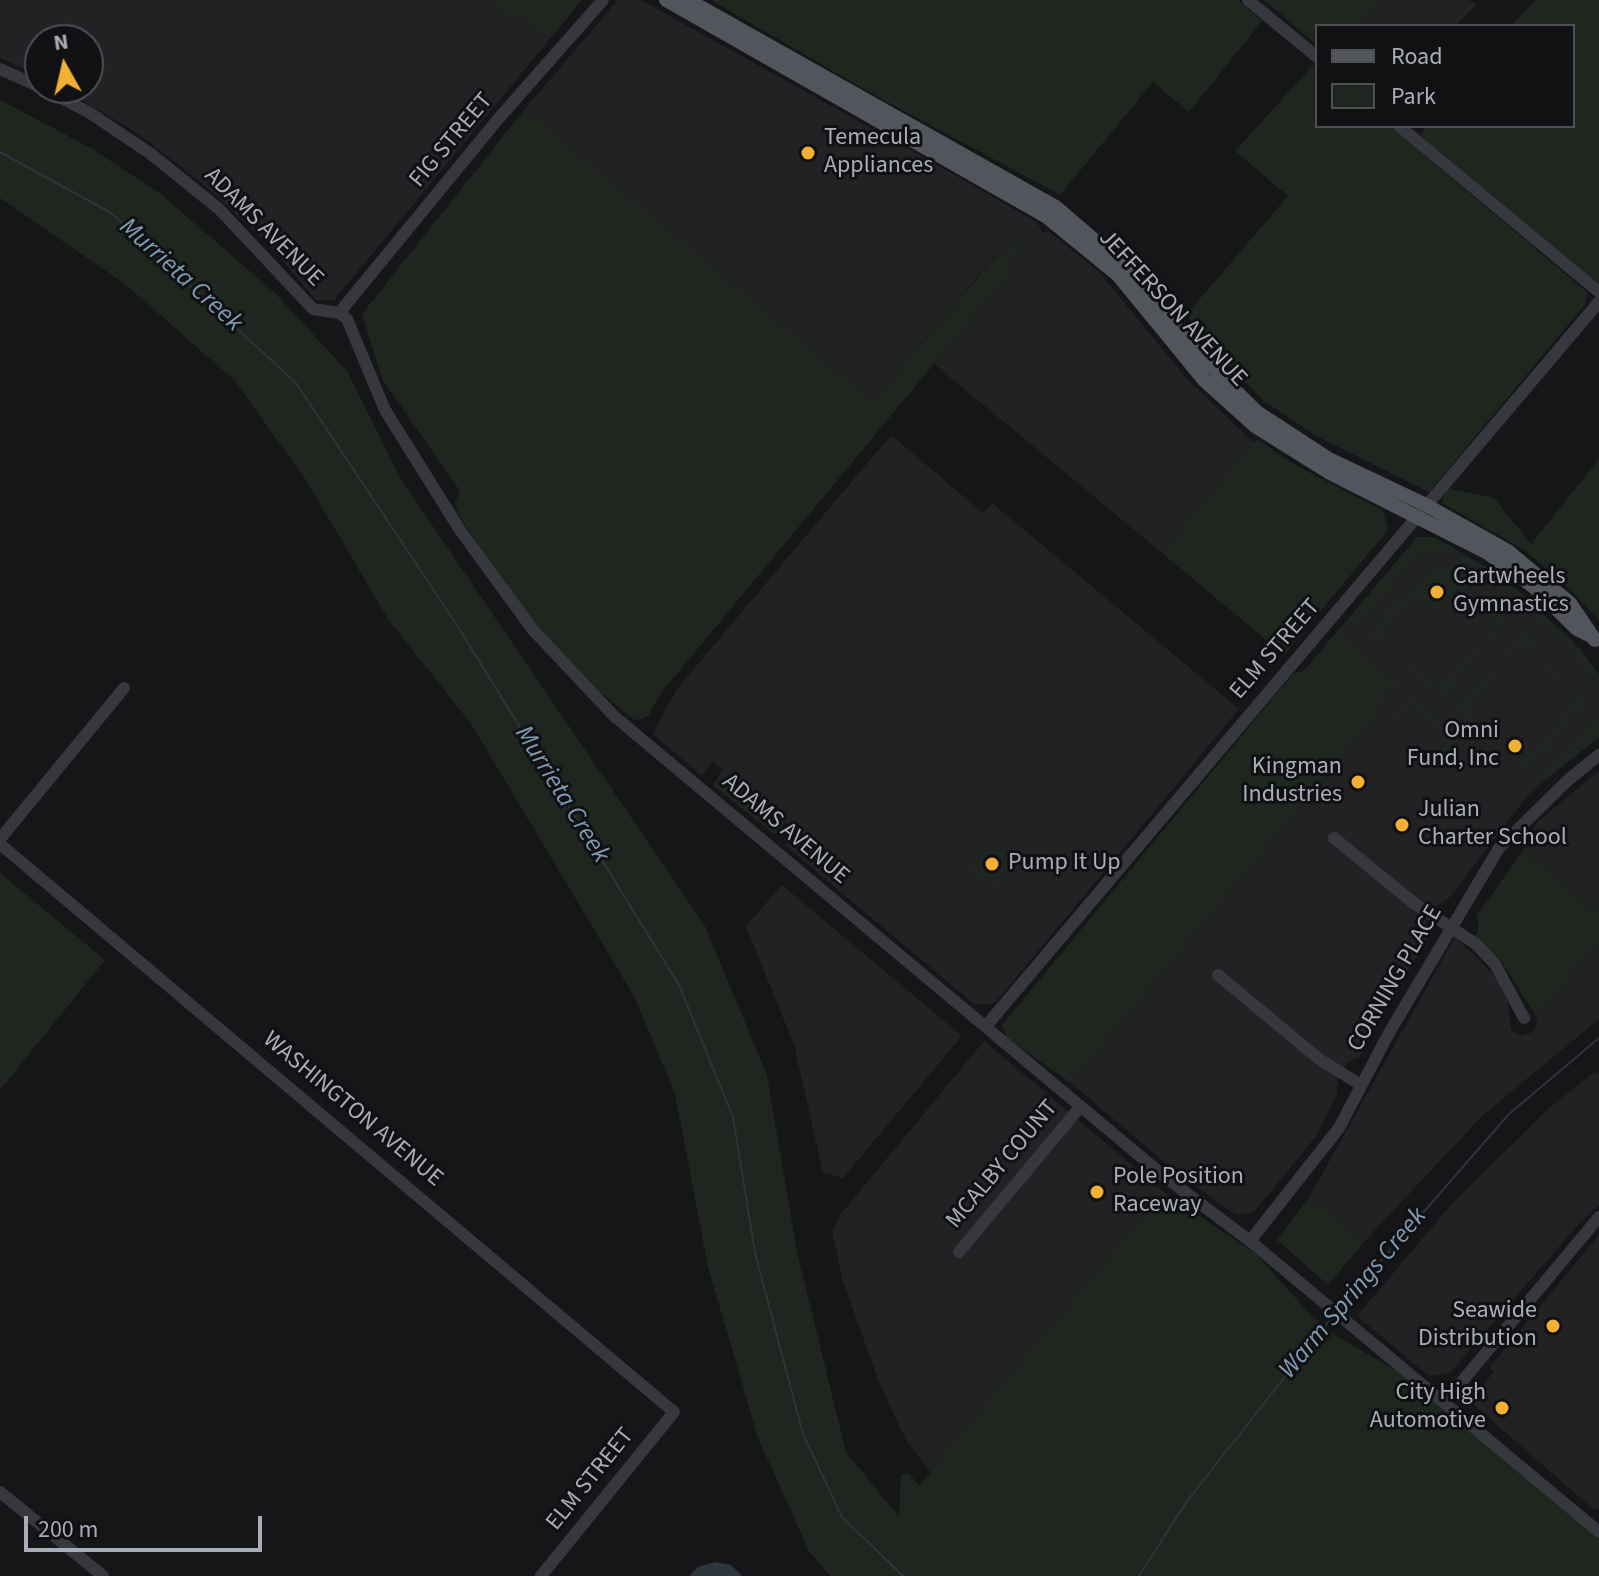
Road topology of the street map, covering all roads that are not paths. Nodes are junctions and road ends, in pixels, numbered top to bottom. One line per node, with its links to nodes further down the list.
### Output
1 (603, 0): 14 (street, FIG STREET)
2 (666, 0): 8 (main road, JEFFERSON AVENUE)
3 (688, 0): 10 (main road, JEFFERSON AVENUE)
4 (1248, 0): 5 (street)
5 (1315, 55)
6 (0, 69): 7 (street, ADAMS AVENUE)
7 (24, 80)
8 (830, 96): 10 (main road); 15 (main road, JEFFERSON AVENUE)
9 (73, 104): 14 (street, ADAMS AVENUE)
10 (895, 116): 16 (main road, JEFFERSON AVENUE)
11 (1401, 128): 12 (street)
12 (1599, 292)
13 (1599, 302): 17 (street, ELM STREET)
14 (339, 313): 26 (street, ADAMS AVENUE)
15 (1204, 380): 16 (main road); 17 (main road, JEFFERSON AVENUE)
16 (1257, 412): 17 (main road, JEFFERSON AVENUE)
17 (1421, 511): 18 (main road, JEFFERSON AVENUE); 26 (street, ELM STREET)
18 (1596, 641)
19 (124, 688): 22 (street)
20 (1599, 755): 23 (street, CORNING PLACE)
21 (1334, 838): 23 (street)
22 (0, 842): 33 (street, WASHINGTON AVENUE)
23 (1450, 926): 25 (street); 27 (street, CORNING PLACE)
24 (1218, 975): 27 (street)
25 (1524, 1018)
26 (986, 1026): 28 (street, ADAMS AVENUE)
27 (1361, 1085): 30 (street, CORNING PLACE)
28 (1081, 1106): 30 (street, ADAMS AVENUE); 31 (street, MCALBY COUNT)
29 (1599, 1217): 32 (street)
30 (1250, 1241): 32 (street, ADAMS AVENUE)
31 (959, 1252)
32 (1444, 1403): 35 (street, ADAMS AVENUE)
33 (674, 1412): 37 (street, ELM STREET)
34 (0, 1492): 36 (street)
35 (1599, 1532)
36 (103, 1576)
37 (541, 1576)

